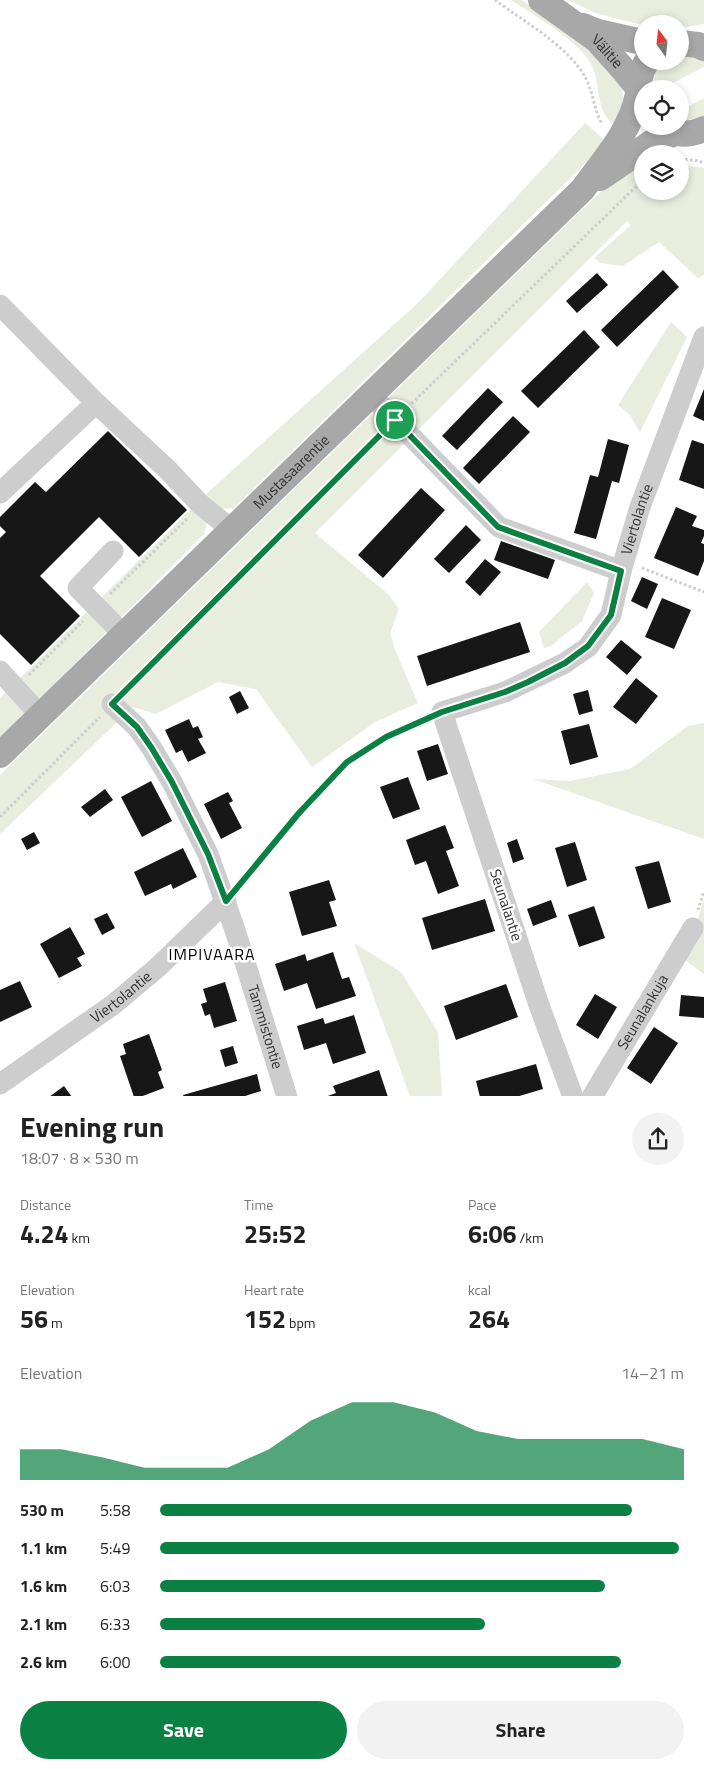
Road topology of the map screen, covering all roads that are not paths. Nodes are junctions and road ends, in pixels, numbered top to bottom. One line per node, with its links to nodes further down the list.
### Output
1 (541, 0): 2 (main road, Välitie)
2 (571, 21): 3 (main road, Välitie); 4 (main road, Välitie)
3 (634, 40)
4 (634, 88)
5 (634, 110): 7 (main road, Mustasaarentie)
6 (676, 135): 7 (main road, Mustasaarentie)
7 (583, 189): 10 (main road, Mustasaarentie)
8 (0, 305): 11 (street)
9 (704, 337): 15 (street, Viertolantie)
10 (371, 395): 13 (main road, Mustasaarentie); 15 (street)
11 (96, 403): 12 (street); 13 (street)
12 (0, 493)
13 (232, 530): 16 (main road, Mustasaarentie)
14 (113, 552): 16 (street)
15 (623, 566): 19 (street, Viertolantie)
16 (124, 635): 20 (main road, Mustasaarentie)
17 (0, 671): 20 (street)
18 (112, 704): 22 (street, Tammistontie)
19 (442, 712): 26 (street, Seunalantie)
20 (41, 716): 21 (main road, Mustasaarentie)
21 (0, 755)
22 (226, 901): 24 (street, Viertolantie); 25 (street, Tammistontie)
23 (693, 928): 27 (street, Seunalankuja)
24 (0, 1084)
25 (286, 1096)
26 (573, 1096)
27 (592, 1096)

